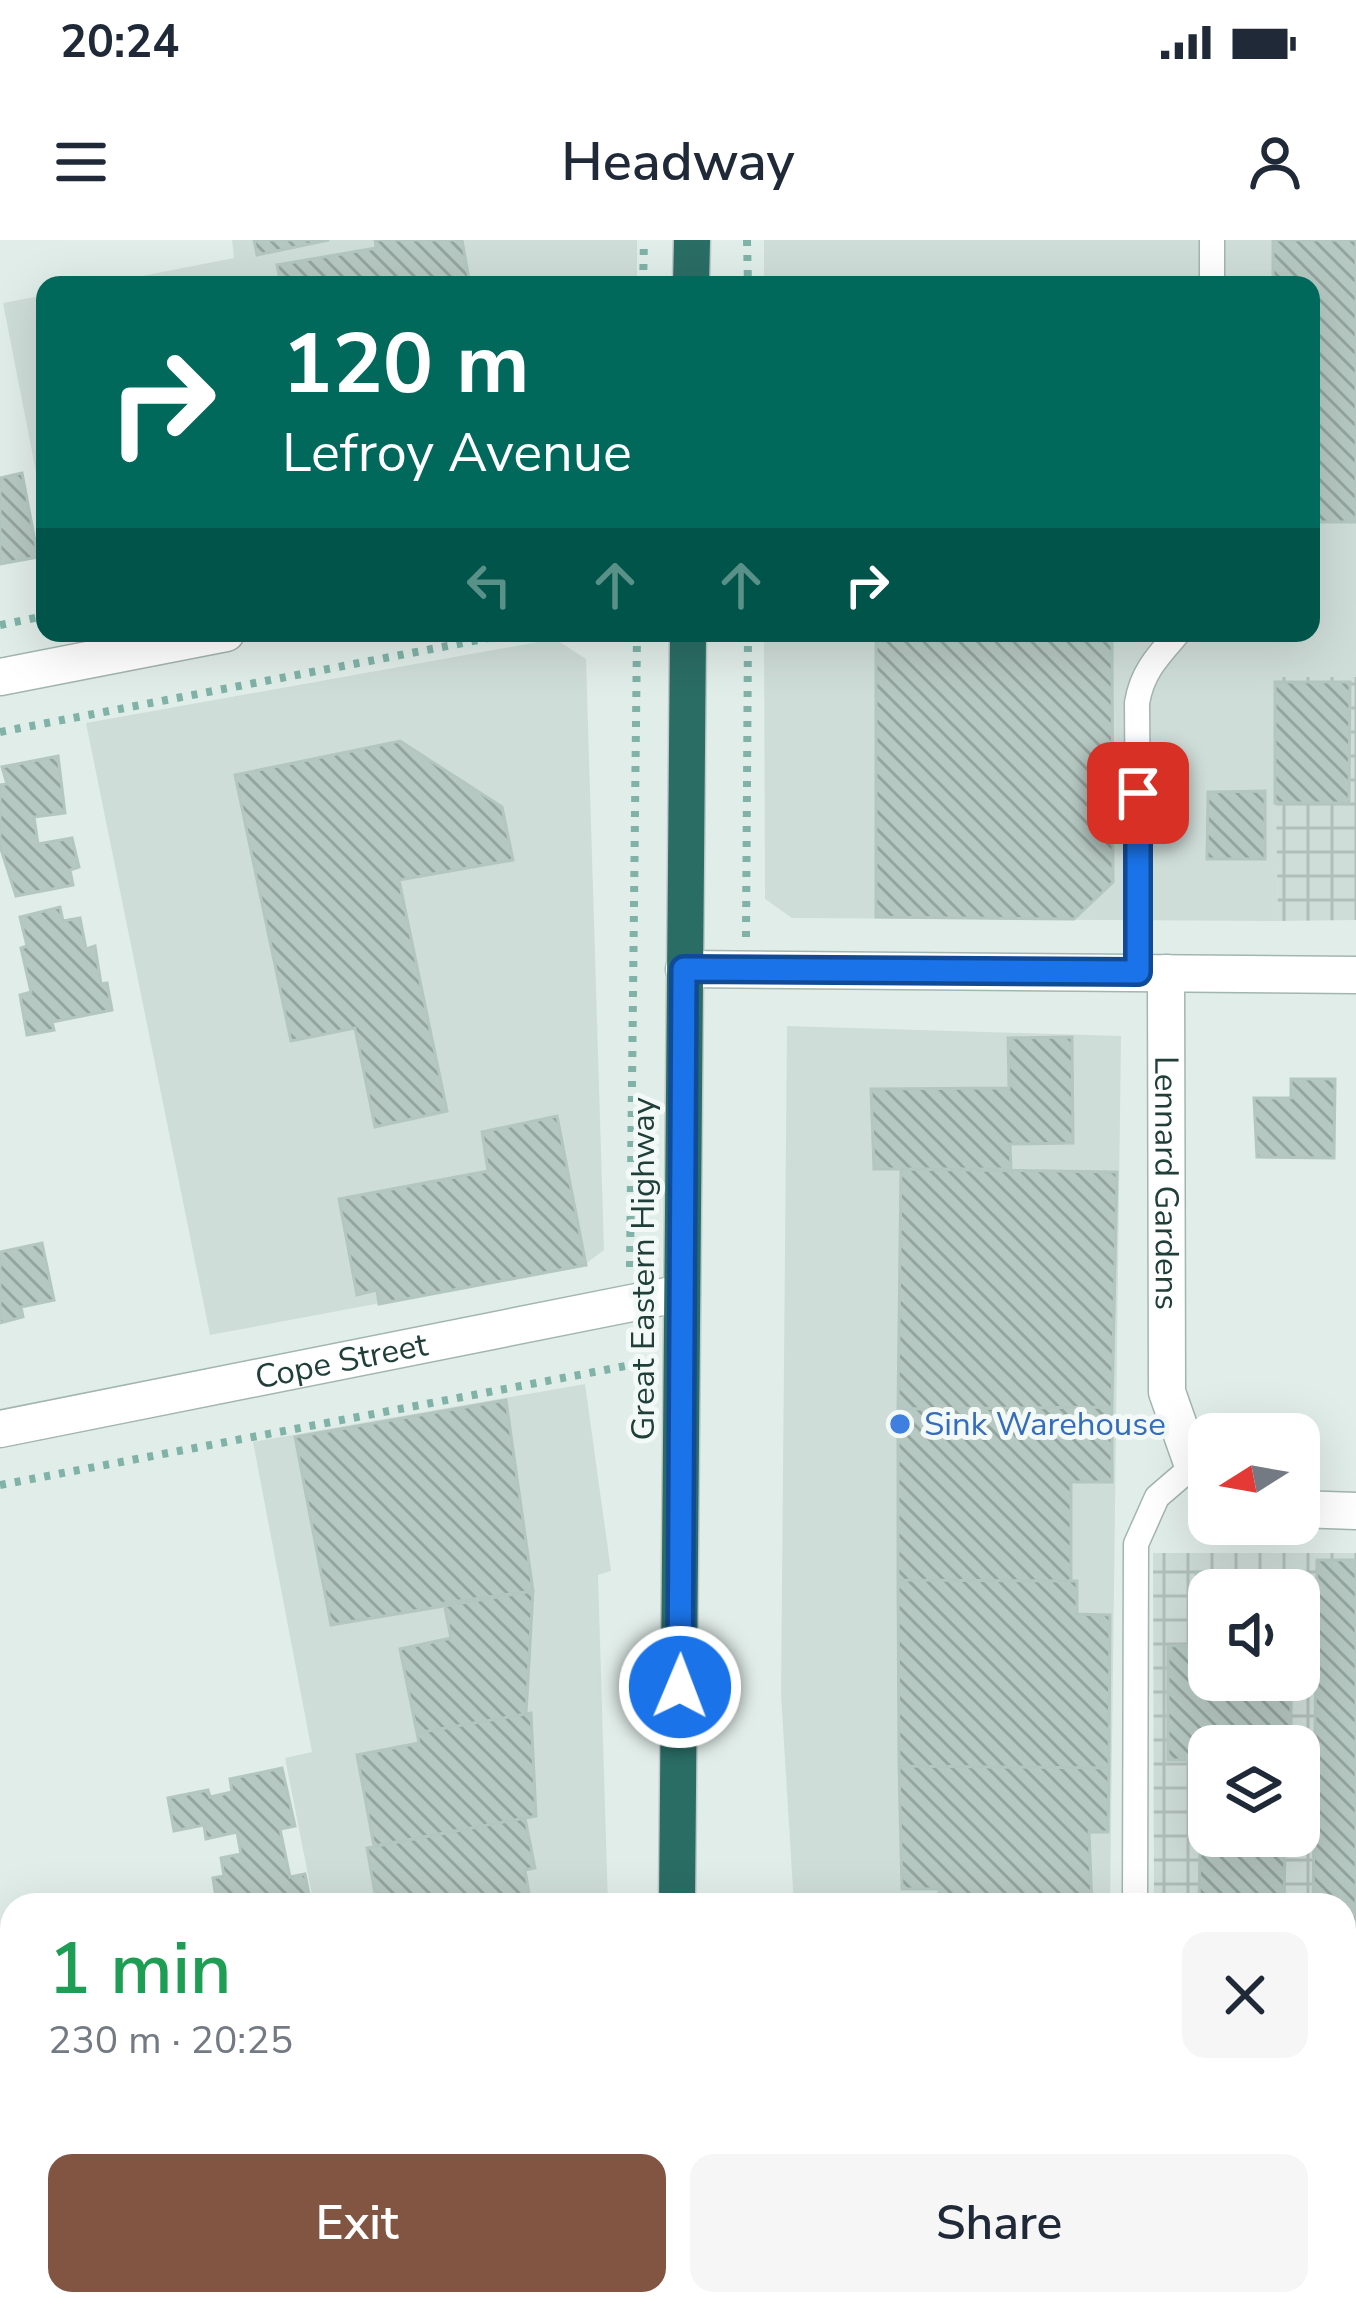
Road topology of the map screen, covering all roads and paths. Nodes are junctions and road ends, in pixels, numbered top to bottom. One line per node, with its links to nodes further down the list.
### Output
1 (644, 240): 5 (path)
2 (692, 240): 6 (highway)
3 (748, 240): 7 (path)
4 (1212, 240): 8 (lane)
5 (643, 276)
6 (692, 276)
7 (748, 276)
8 (1212, 276)
9 (36, 618): 10 (path)
10 (0, 625)
11 (180, 642): 17 (street)
12 (468, 642): 18 (path)
13 (637, 642): 23 (path)
14 (688, 642): 20 (highway, Great Eastern Highway)
15 (748, 642): 19 (path)
16 (1170, 642): 21 (lane, Lennard Gardens)
17 (0, 677)
18 (0, 732)
19 (746, 968): 20 (street); 21 (street)
20 (684, 969): 24 (highway, Great Eastern Highway)
21 (1152, 972): 22 (street); 27 (street, Lennard Gardens)
22 (1356, 975)
23 (630, 1273)
24 (682, 1293): 26 (street, Cope Street); 32 (highway, Great Eastern Highway)
25 (631, 1364): 29 (path)
26 (0, 1429)
27 (1188, 1441)
28 (1188, 1479): 33 (lane)
29 (0, 1485)
30 (1320, 1510): 31 (street)
31 (1356, 1511)
32 (677, 1893)
33 (1135, 1893)

